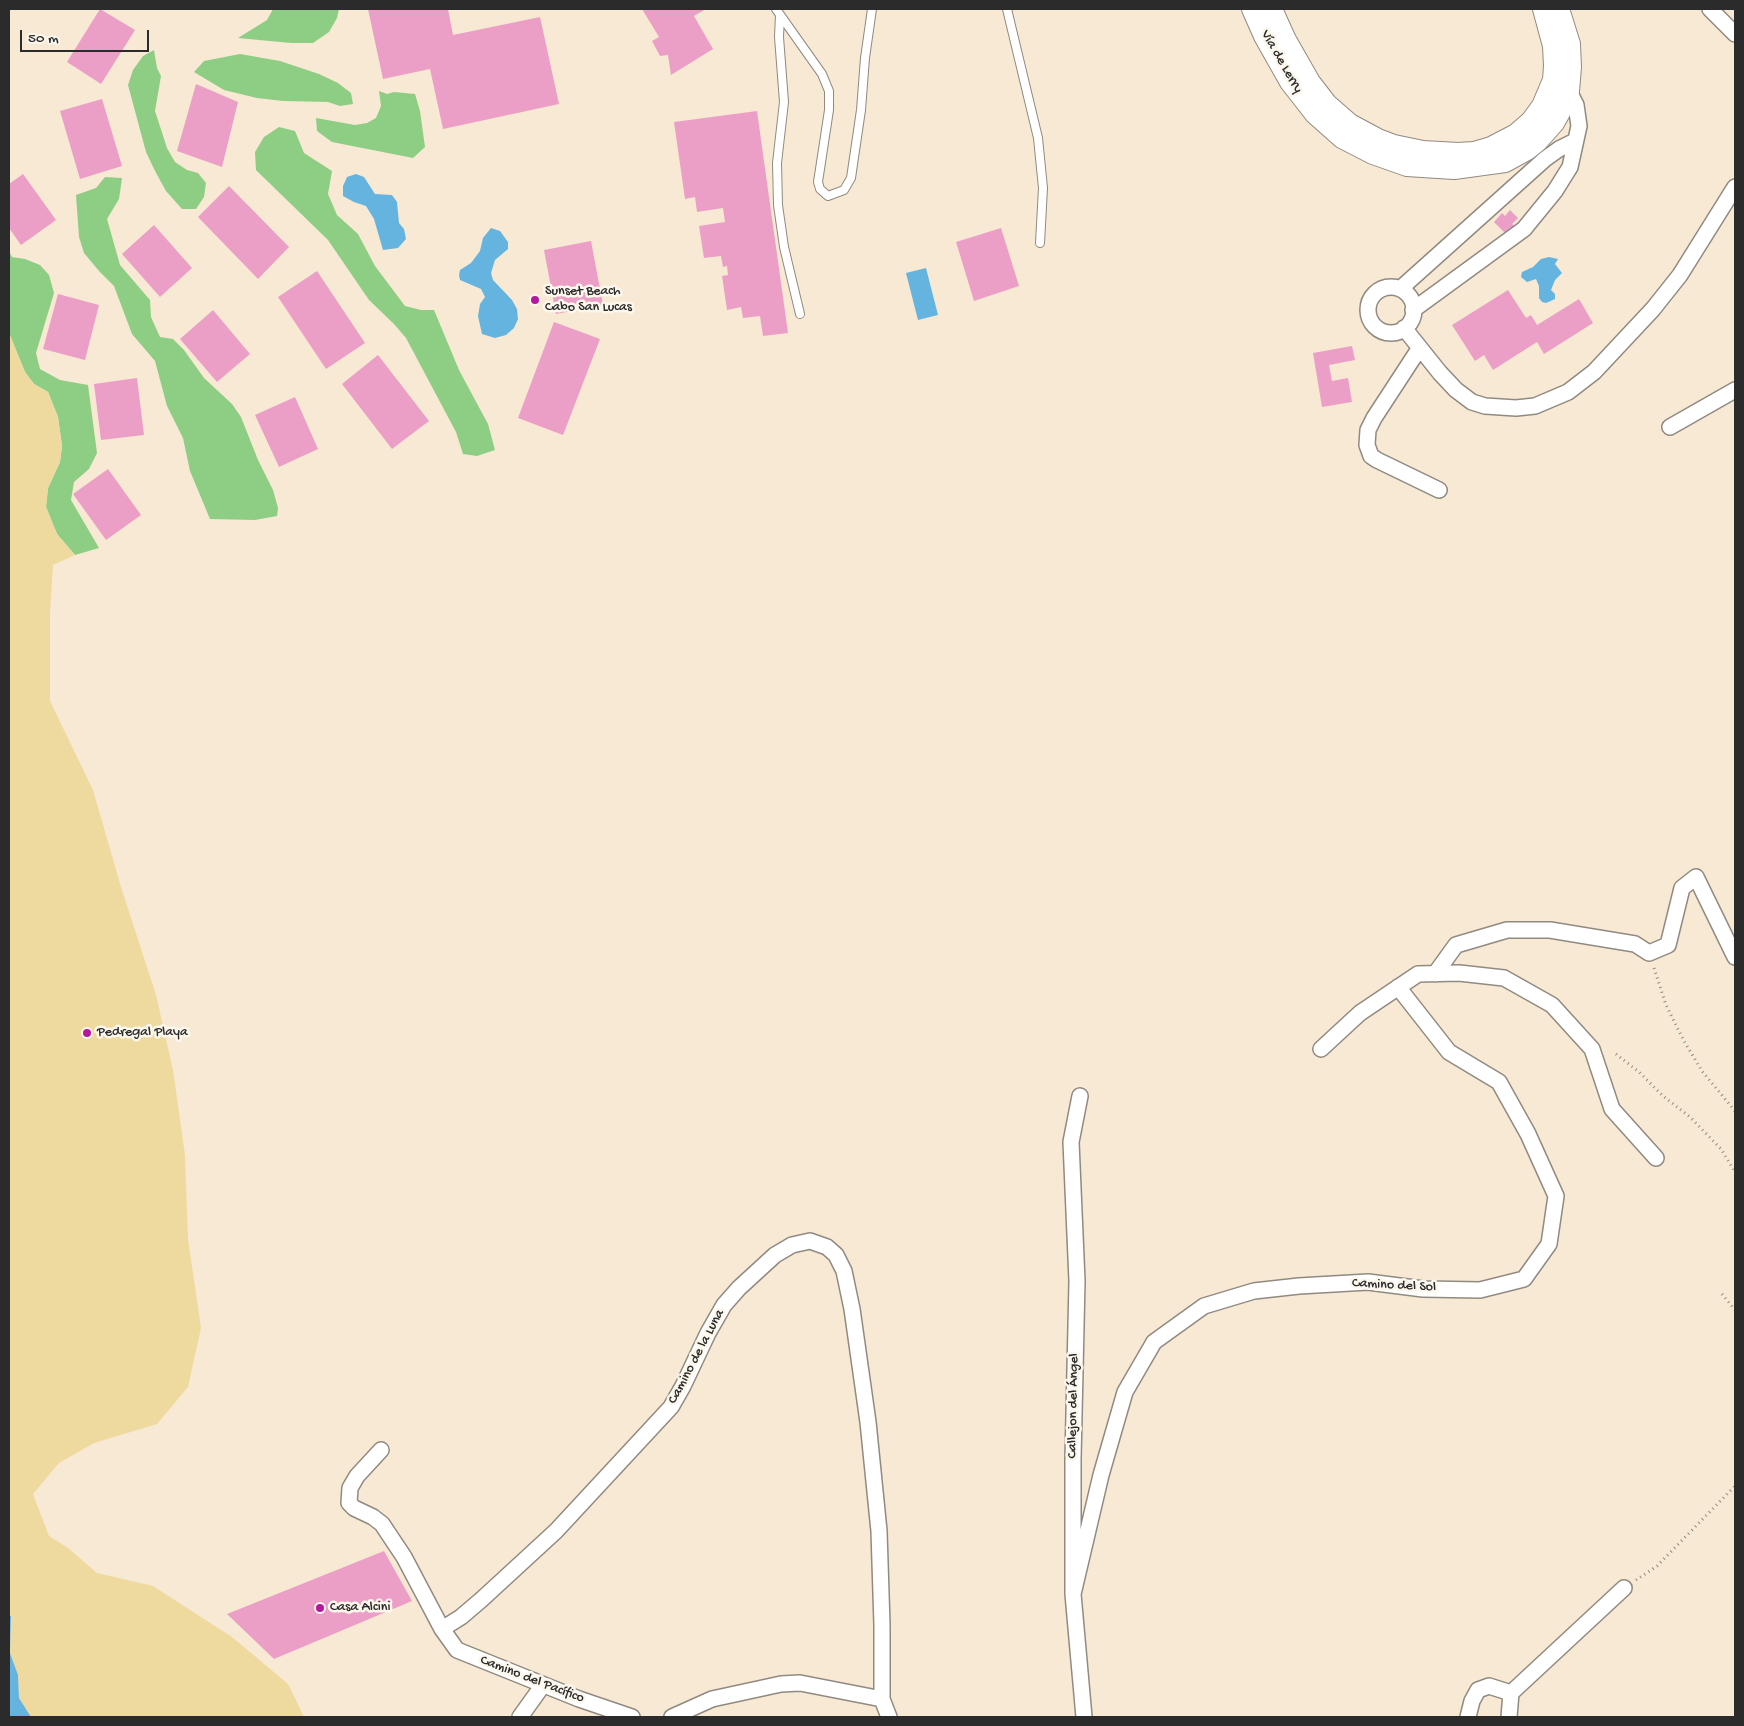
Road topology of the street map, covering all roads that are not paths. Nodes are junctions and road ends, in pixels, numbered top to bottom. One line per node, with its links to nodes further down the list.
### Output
1 (872, 9): 8 (lane)
2 (1007, 9): 15 (lane)
3 (1252, 9): 12 (street, Vía de Lerry)
4 (1272, 9): 12 (street, Vía de Lerry)
5 (1543, 9): 10 (street, Vía de Lerry)
6 (1559, 9): 11 (street, Vía de Lerry)
7 (1710, 9): 9 (street)
8 (778, 12): 18 (lane)
9 (1735, 34)
10 (1552, 80): 11 (street); 12 (street, Vía de Lerry)
11 (1570, 91): 12 (street, Vía de Lerry); 13 (street)
12 (1346, 131)
13 (1575, 141): 16 (street); 17 (street)
14 (1735, 187): 20 (street)
15 (1040, 243)
16 (1400, 289): 17 (street); 19 (street)
17 (1413, 310): 19 (street)
18 (800, 314)
19 (1404, 328): 20 (street)
20 (1419, 349): 23 (street)
21 (1735, 390): 22 (street)
22 (1670, 427)
23 (1439, 490)
24 (1735, 957): 25 (street)
25 (1435, 974): 26 (street); 29 (street)
26 (1398, 987): 27 (street); 32 (street, Camino del Sol)
27 (1320, 1049)
28 (1080, 1096): 32 (street, Callejon del Ángel)
29 (1656, 1158)
30 (381, 1450): 33 (street, Camino del Pacífico)
31 (1624, 1588): 35 (street)
32 (1073, 1594): 41 (street, Callejon del Ángel)
33 (442, 1629): 34 (street, Camino del Pacífico); 36 (street, Camino de la Luna)
34 (543, 1685): 37 (street); 38 (street, Camino del Pacífico)
35 (1512, 1693): 42 (street); 43 (street)
36 (882, 1699): 39 (street); 40 (street)
37 (520, 1717)
38 (632, 1717)
39 (672, 1717)
40 (889, 1717)
41 (1084, 1717)
42 (1468, 1717)
43 (1509, 1717)

